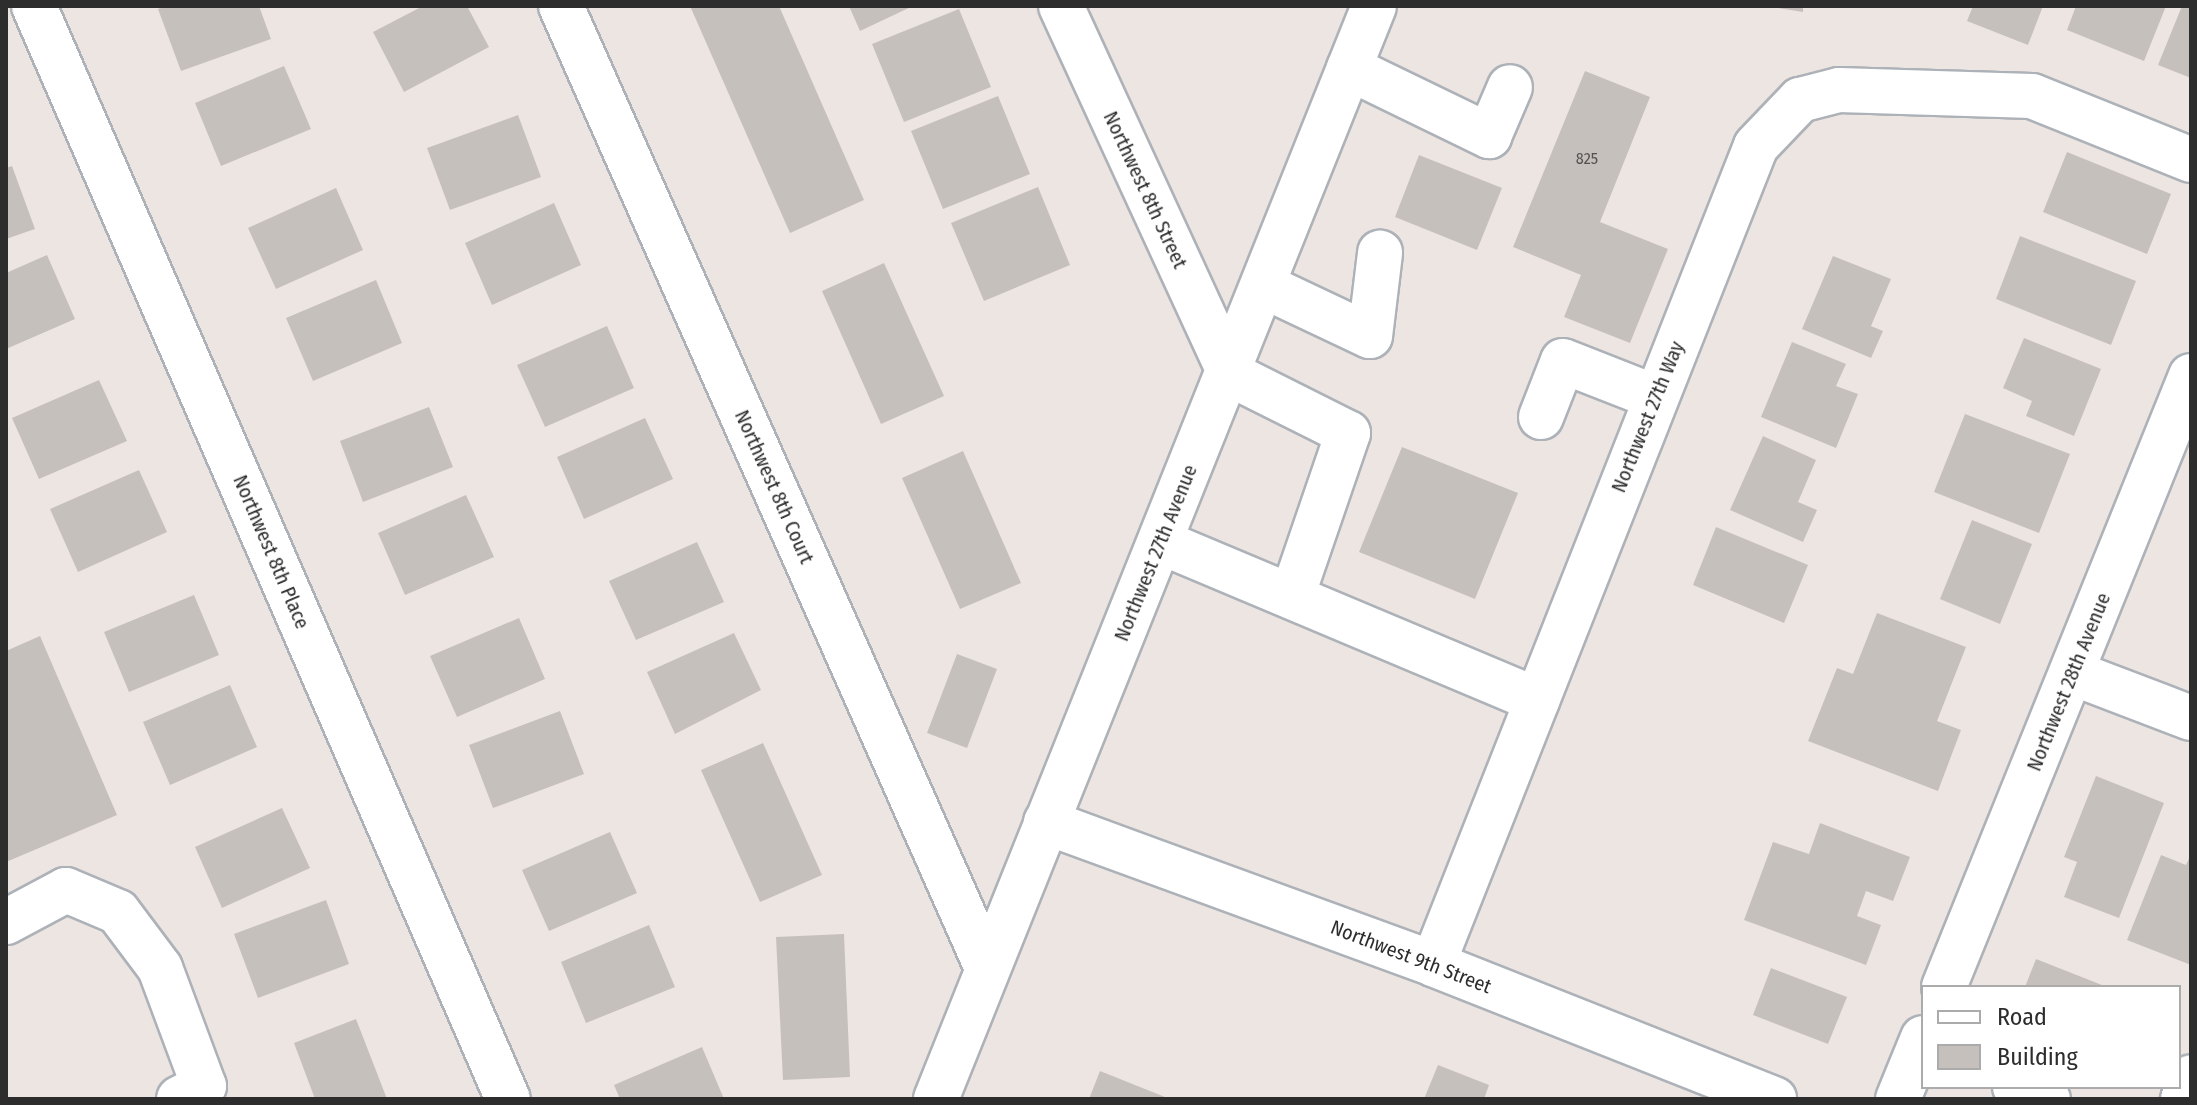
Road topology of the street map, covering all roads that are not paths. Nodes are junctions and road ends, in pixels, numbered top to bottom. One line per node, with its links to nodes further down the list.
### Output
1 (34, 6): 28 (street, Northwest 8th Place)
2 (561, 6): 22 (street, Northwest 8th Court)
3 (1061, 6): 10 (street, Northwest 8th Street)
4 (1374, 6): 5 (street, Northwest 27th Avenue)
5 (1349, 68): 6 (street); 9 (street, Northwest 27th Avenue)
6 (1510, 87)
7 (2191, 160): 12 (street, Northwest 27th Way)
8 (1380, 253): 9 (street)
9 (1264, 286): 10 (street, Northwest 27th Avenue)
10 (1230, 374): 14 (street, Northwest 27th Avenue); 15 (street)
11 (2191, 376): 16 (street, Northwest 28th Avenue)
12 (1655, 397): 13 (street); 17 (street, Northwest 27th Way)
13 (1541, 417)
14 (1161, 542): 15 (street); 19 (street, Northwest 27th Avenue)
15 (1292, 597): 17 (street)
16 (2073, 673): 18 (street); 23 (street, Northwest 28th Avenue)
17 (1537, 700): 21 (street, Northwest 27th Way)
18 (2191, 718)
19 (1046, 822): 21 (street, Northwest 9th Street); 22 (street, Northwest 27th Avenue)
20 (6, 922): 27 (street)
21 (1433, 964): 30 (street, Northwest 9th Street)
22 (987, 968): 29 (street, Northwest 27th Avenue)
23 (1945, 985)
24 (1921, 1043): 31 (street)
25 (2191, 1077): 33 (street)
26 (2020, 1089): 32 (street)
27 (179, 1099)
28 (508, 1099)
29 (936, 1099)
30 (1774, 1099)
31 (1898, 1099)
32 (2048, 1099)
33 (2183, 1099)

